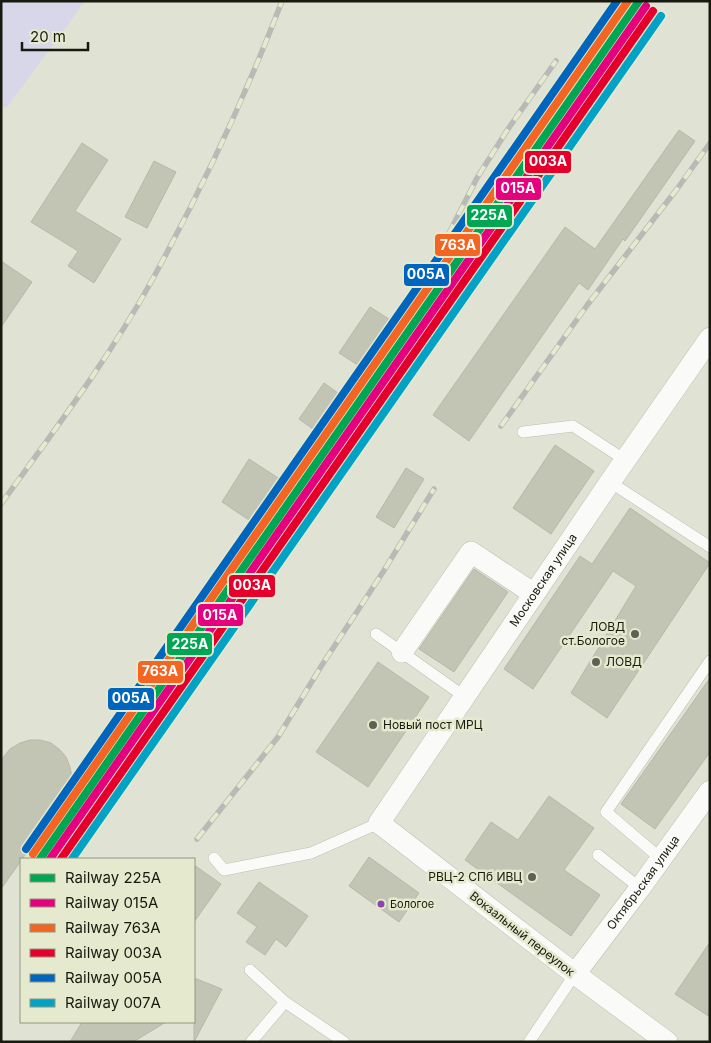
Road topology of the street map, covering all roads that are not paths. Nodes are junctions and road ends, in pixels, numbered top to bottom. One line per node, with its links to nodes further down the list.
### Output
1 (710, 338): 3 (street, Московская улица)
2 (524, 432): 3 (lane)
3 (625, 460): 4 (street, Московская улица)
4 (610, 482): 5 (lane); 6 (street, Московская улица)
5 (710, 547)
6 (534, 594): 8 (street); 10 (street, Московская улица)
7 (376, 634): 8 (lane)
8 (402, 652): 10 (lane)
9 (710, 661): 15 (lane)
10 (465, 697): 12 (street, Московская улица)
11 (710, 791): 15 (street, Октябрьская улица)
12 (379, 823): 14 (lane); 18 (street, Вокзальный переулок)
13 (598, 855): 16 (lane)
14 (214, 858)
15 (660, 858): 16 (street, Октябрьская улица)
16 (640, 888): 18 (street, Октябрьская улица)
17 (250, 970): 19 (lane)
18 (575, 974): 22 (lane); 23 (street, Вокзальный переулок)
19 (285, 1002): 20 (lane); 21 (lane)
20 (251, 1042)
21 (344, 1042)
22 (529, 1042)
23 (667, 1042)

